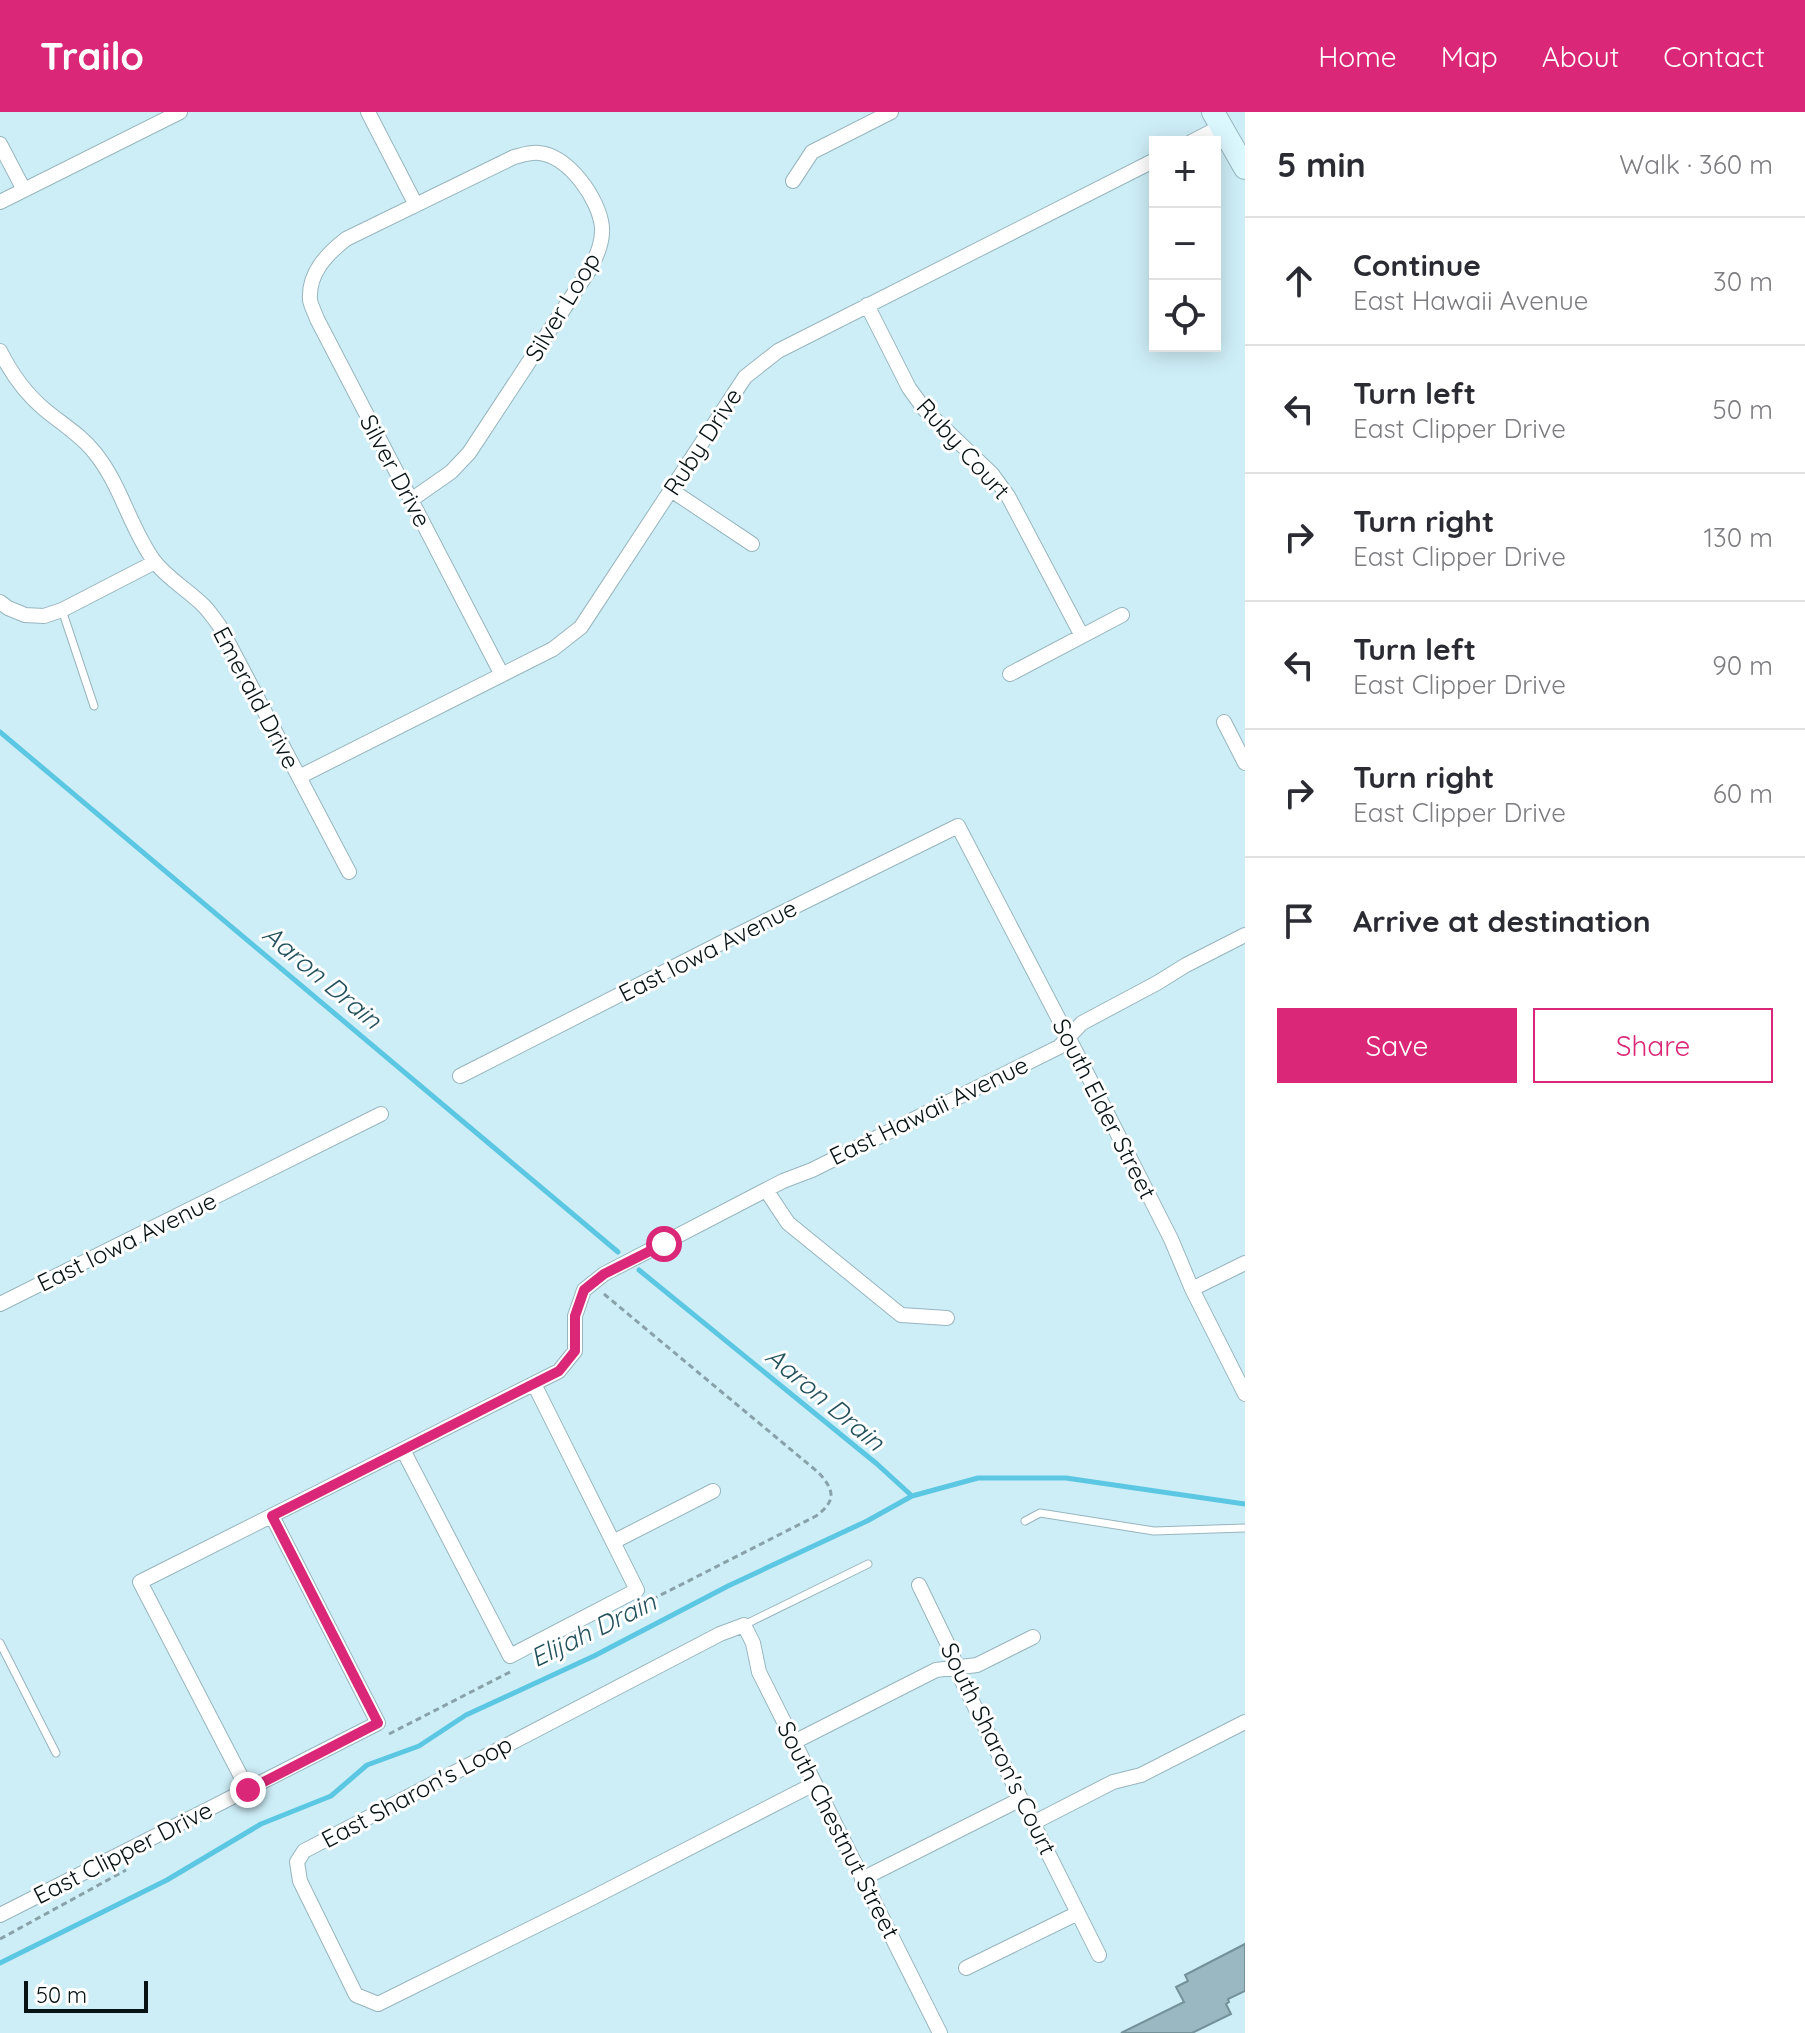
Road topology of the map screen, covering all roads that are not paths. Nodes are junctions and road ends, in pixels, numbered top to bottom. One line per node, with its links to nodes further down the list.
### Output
1 (180, 112): 10 (street)
2 (368, 112): 12 (street)
3 (891, 112): 9 (street)
4 (1216, 119): 5 (street); 8 (street)
5 (1198, 136)
6 (0, 144): 10 (street)
7 (1149, 163): 14 (street, Ruby Drive)
8 (1245, 168)
9 (793, 181)
10 (24, 190): 11 (street)
11 (0, 202)
12 (416, 205): 13 (street, Silver Loop); 17 (street, Silver Loop)
13 (320, 263): 17 (street, Silver Drive)
14 (867, 305): 16 (street, Ruby Drive); 23 (street, Ruby Court)
15 (0, 351): 19 (street, Emerald Drive)
16 (671, 490): 18 (street); 25 (street, Ruby Drive)
17 (411, 500): 25 (street, Silver Drive)
18 (752, 544)
19 (155, 562): 21 (street); 29 (street, Emerald Drive)
20 (0, 602): 21 (street)
21 (62, 610): 26 (lane)
22 (1122, 615): 23 (street)
23 (1082, 636): 24 (street)
24 (1010, 674)
25 (502, 675): 29 (street, Ruby Drive)
26 (94, 706)
27 (1224, 722): 28 (street)
28 (1245, 763)
29 (299, 777): 31 (street, Emerald Drive)
30 (958, 826): 33 (street, South Elder Street); 34 (street, East Iowa Avenue)
31 (349, 872)
32 (1245, 935): 33 (street, East Hawaii Avenue)
33 (1068, 1037): 36 (street, East Hawaii Avenue); 38 (street, South Elder Street)
34 (460, 1076)
35 (381, 1114): 39 (street, East Iowa Avenue)
36 (766, 1190): 40 (street); 41 (street, East Hawaii Avenue)
37 (1245, 1263): 38 (street)
38 (1192, 1289): 42 (street, South Elder Street)
39 (0, 1304)
40 (947, 1318)
41 (534, 1384): 43 (street); 48 (street)
42 (1245, 1394)
43 (403, 1450): 45 (street); 48 (street)
44 (713, 1491): 48 (street)
45 (272, 1516): 61 (street, East Clipper Drive); 61 (street)
46 (1025, 1521): 47 (lane)
47 (1245, 1528)
48 (613, 1542)
49 (868, 1564): 51 (lane)
50 (919, 1585): 56 (street, South Sharon's Court)
51 (744, 1625): 58 (street, South Chestnut Street); 60 (street, East Sharon's Loop)
52 (1033, 1637): 56 (street)
53 (0, 1643): 54 (lane)
54 (9, 1660): 55 (lane); 59 (lane)
55 (0, 1665)
56 (957, 1668): 58 (street); 62 (street, South Sharon's Court)
57 (1245, 1722): 63 (street)
58 (794, 1742): 60 (street, South Chestnut Street)
59 (56, 1753)
60 (814, 1784): 64 (street, South Chestnut Street)
61 (248, 1790): 66 (street, East Clipper Drive)
62 (1021, 1799): 63 (street, South Sharon's Court); 64 (street)
63 (1033, 1823): 65 (street, South Sharon's Court)
64 (862, 1879): 69 (street, South Chestnut Street)
65 (1078, 1913): 67 (street, South Sharon's Court); 68 (street)
66 (0, 1915)
67 (1099, 1955)
68 (966, 1968)
69 (940, 2033)

